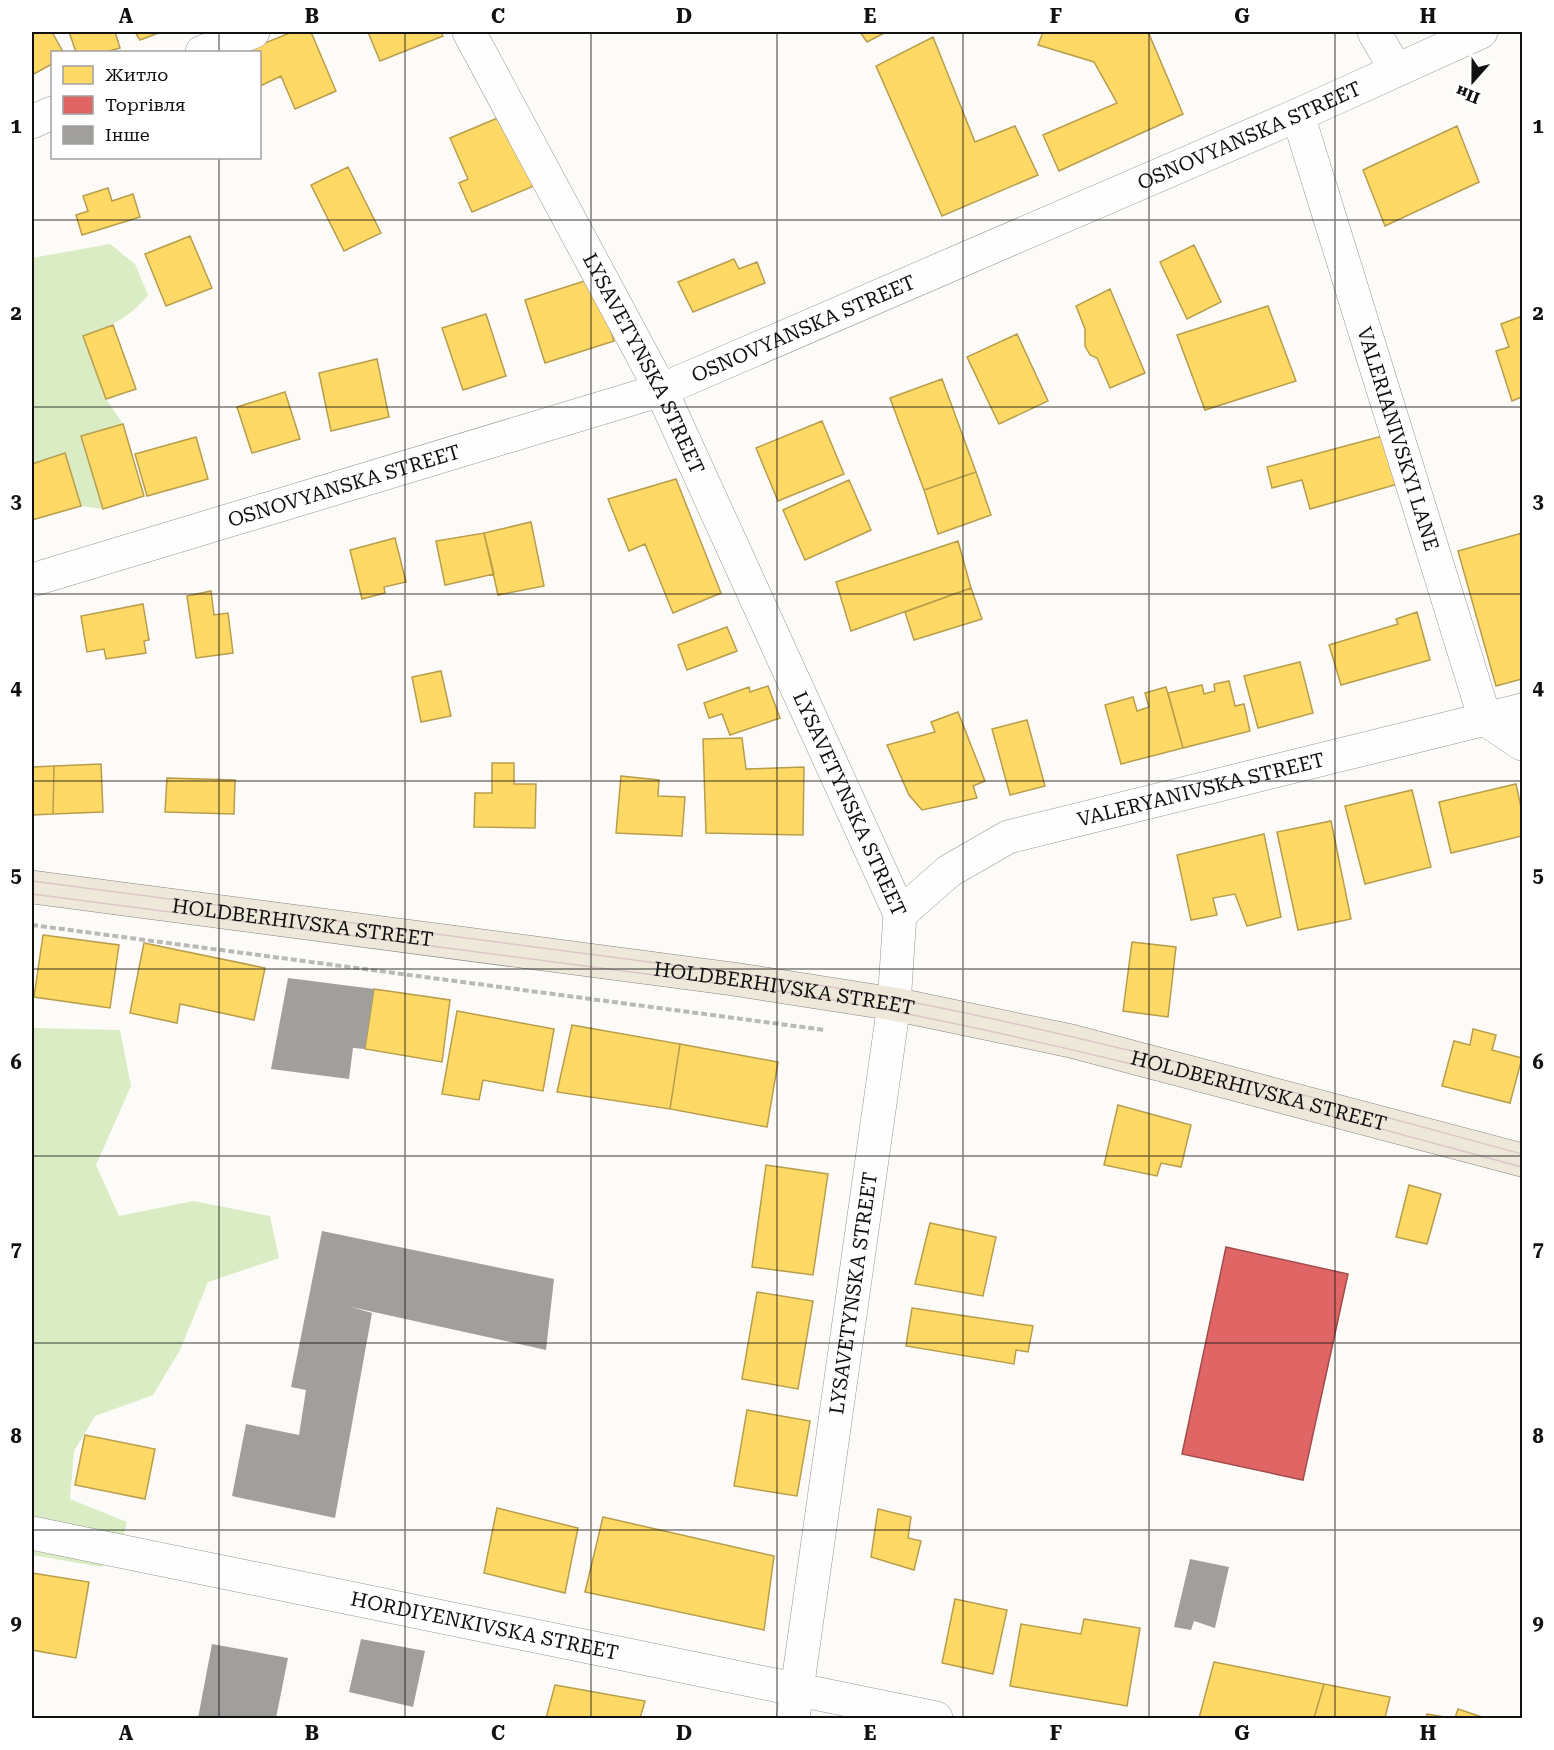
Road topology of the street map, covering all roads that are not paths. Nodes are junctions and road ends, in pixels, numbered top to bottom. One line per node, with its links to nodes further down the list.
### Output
1 (254, 32): 5 (street)
2 (469, 32): 10 (street, LYSAVETYNSKA STREET)
3 (1374, 32): 6 (street)
4 (1480, 32): 6 (street, OSNOVYANSKA STREET)
5 (205, 51)
6 (1396, 70): 8 (street, OSNOVYANSKA STREET)
7 (51, 113): 9 (street)
8 (1298, 115): 10 (street, OSNOVYANSKA STREET); 13 (street, VALERIANIVSKYI LANE)
9 (32, 122)
10 (661, 390): 11 (street, OSNOVYANSKA STREET); 16 (street, LYSAVETYNSKA STREET)
11 (32, 580)
12 (1522, 710): 13 (street, VALERYANIVSKA STREET)
13 (1485, 719): 14 (street); 16 (street, VALERYANIVSKA STREET)
14 (1522, 744)
15 (32, 887): 17 (main road, HOLDBERHIVSKA STREET)
16 (900, 914): 17 (street, LYSAVETYNSKA STREET)
17 (894, 1004): 18 (main road, HOLDBERHIVSKA STREET); 20 (street, LYSAVETYNSKA STREET)
18 (1522, 1160)
19 (32, 1533): 20 (street, HORDIYENKIVSKA STREET)
20 (795, 1704): 21 (street, HORDIYENKIVSKA STREET)
21 (936, 1719)

